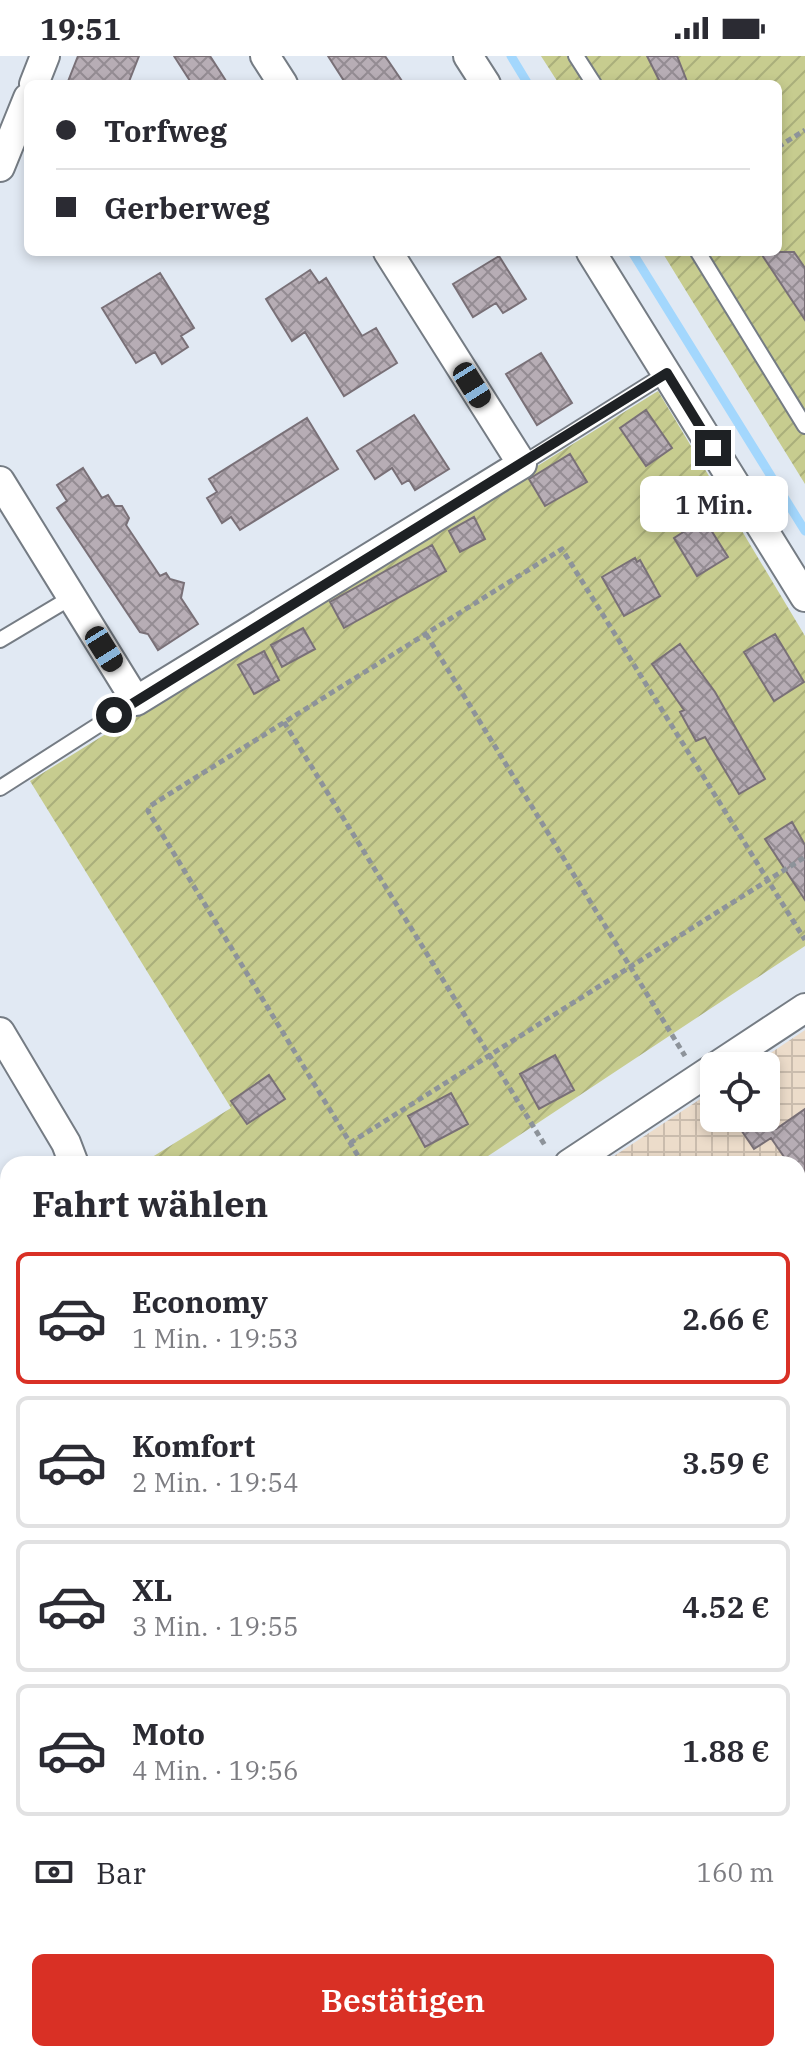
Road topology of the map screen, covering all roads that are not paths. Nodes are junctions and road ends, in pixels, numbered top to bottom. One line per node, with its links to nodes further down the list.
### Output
1 (45, 56): 5 (street)
2 (265, 56): 6 (street)
3 (468, 56): 7 (street)
4 (576, 56): 8 (lane)
5 (36, 80)
6 (280, 80)
7 (483, 80)
8 (591, 80)
9 (24, 108): 10 (street)
10 (0, 167)
11 (391, 256): 16 (street)
12 (594, 256): 14 (street)
13 (700, 256): 15 (lane)
14 (667, 373): 16 (lane); 19 (street)
15 (805, 426)
16 (522, 464): 21 (street)
17 (0, 481): 18 (street)
18 (72, 597): 20 (lane); 21 (street)
19 (805, 597)
20 (0, 640)
21 (136, 701): 22 (lane)
22 (0, 788)
23 (805, 1008): 25 (street)
24 (0, 1032): 27 (street)
25 (739, 1052)
26 (700, 1077): 28 (street)
27 (71, 1156)
28 (560, 1156)

